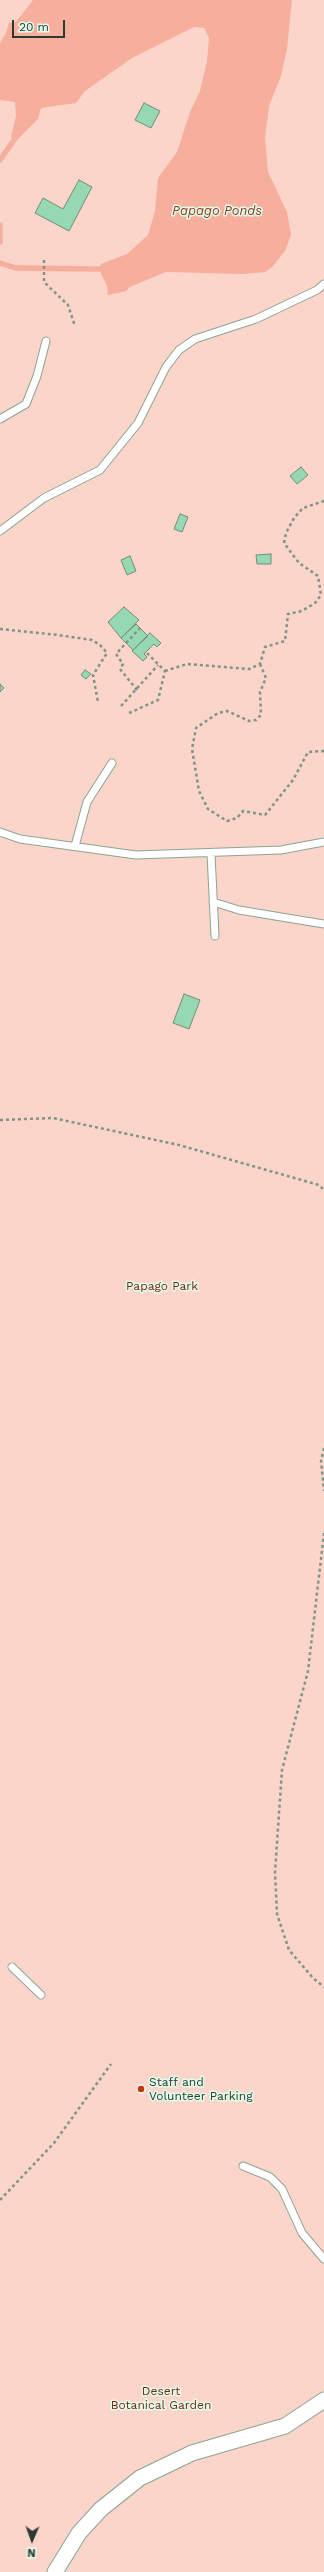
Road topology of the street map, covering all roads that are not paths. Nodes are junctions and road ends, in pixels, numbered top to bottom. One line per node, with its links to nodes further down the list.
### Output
1 (324, 284): 4 (lane)
2 (46, 341): 3 (lane)
3 (0, 419)
4 (0, 531)
5 (112, 763): 8 (lane)
6 (0, 832): 8 (lane)
7 (324, 842): 9 (lane)
8 (75, 846): 9 (lane)
9 (211, 854): 10 (lane)
10 (214, 902): 11 (lane); 12 (lane)
11 (324, 924)
12 (215, 936)
13 (12, 1967): 14 (lane)
14 (41, 1995)
15 (243, 2166): 16 (lane)
16 (324, 2259)
17 (324, 2400): 18 (street)
18 (54, 2572)

